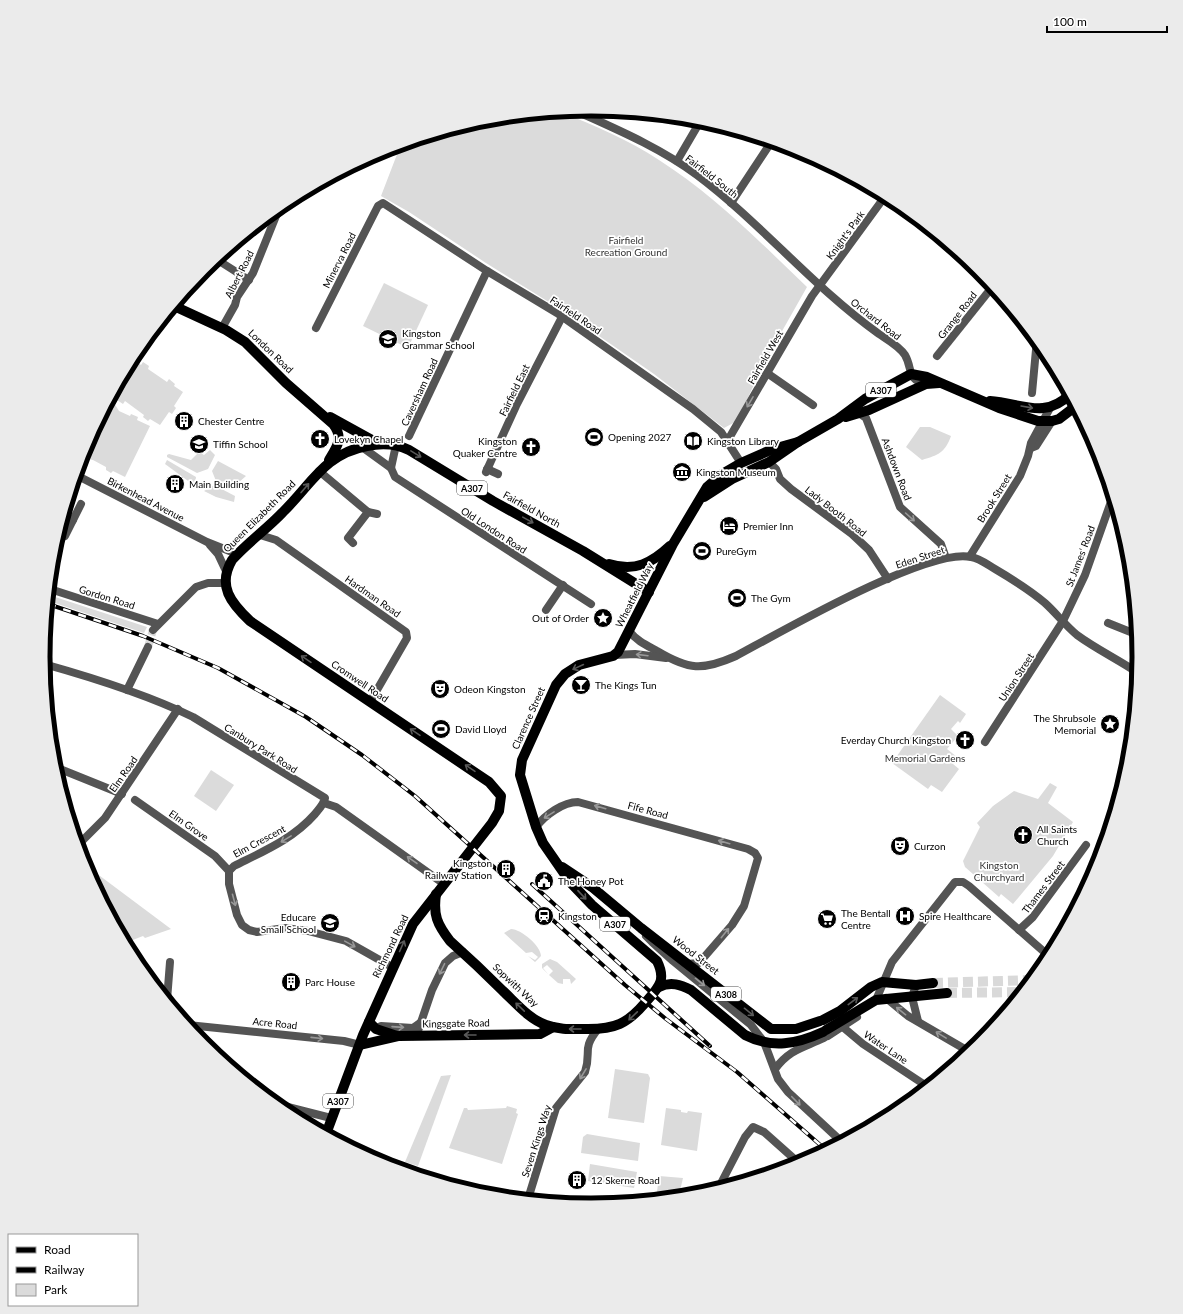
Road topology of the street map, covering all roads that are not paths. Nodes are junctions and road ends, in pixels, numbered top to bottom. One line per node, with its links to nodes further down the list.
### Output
1 (587, 116): 4 (street, Fairfield South)
2 (697, 126): 4 (street)
3 (769, 145): 7 (street)
4 (677, 161): 7 (street, Fairfield South)
5 (882, 201): 12 (street, Knight's Park)
6 (383, 203): 10 (street, Fairfield Road); 17 (street, Minerva Road)
7 (731, 203): 12 (street, Fairfield South)
8 (275, 218): 11 (street, Albert Road)
9 (221, 262): 11 (street)
10 (487, 271): 15 (street, Fairfield Road); 34 (street, Caversham Road)
11 (250, 280): 16 (street, Albert Road)
12 (820, 285): 20 (street, Fairfield West); 21 (street, Orchard Road)
13 (990, 290): 19 (street, Grange Road)
14 (178, 308): 16 (main road, London Road)
15 (562, 317): 35 (street, Fairfield Road); 46 (street, Fairfield East)
16 (222, 328): 31 (main road, London Road)
17 (316, 328)
18 (1036, 348): 24 (street)
19 (937, 356)
20 (767, 373): 27 (street); 35 (street, Fairfield West, one-way to 35)
21 (911, 374): 22 (main road); 23 (street); 30 (main road, Wheatfield Way / A307)
22 (941, 382): 23 (main road, Wheatfield Way / A307); 26 (main road)
23 (926, 384): 30 (main road, Wheatfield Way / A307)
24 (1032, 393)
25 (1066, 398): 28 (main road)
26 (984, 401): 28 (main road, one-way to 28); 32 (main road)
27 (813, 405)
28 (1050, 408): 32 (street, Brook Street)
29 (1072, 409): 33 (main road)
30 (862, 413): 36 (main road, Wheatfield Way / A307); 62 (street, Ashdown Road, one-way to 62)
31 (323, 414): 37 (main road); 42 (main road)
32 (1042, 421): 33 (main road); 40 (street, Brook Street)
33 (1052, 421): 40 (street, Brook Street)
34 (410, 436)
35 (728, 440): 43 (street, Fairfield Road)
36 (798, 442): 41 (main road, Wheatfield Way / A307); 43 (main road, Wheatfield Way / A307)
37 (379, 444): 38 (main road, Fairfield North / A307); 39 (main road, Queen Elizabeth Road / A307)
38 (396, 446): 44 (street); 63 (main road, Fairfield North / A307, one-way to 63)
39 (362, 447): 42 (main road, Queen Elizabeth Road / A307); 44 (street, Old London Road)
40 (1031, 448): 61 (street, Brook Street)
41 (769, 462): 48 (main road, Wheatfield Way / A307); 65 (street, Lady Booth Road)
42 (326, 463): 45 (main road, Queen Elizabeth Road / A307)
43 (741, 463): 48 (main road, Wheatfield Way / A307)
44 (391, 468): 67 (street, Old London Road)
45 (320, 471): 51 (street); 55 (main road, Queen Elizabeth Road / A307, one-way to 45)
46 (498, 474)
47 (81, 478): 57 (street, Birkenhead Avenue)
48 (700, 500): 59 (main road, Wheatfield Way / A307)
49 (1110, 503): 72 (street, St James' Road)
50 (81, 504): 54 (street)
51 (368, 512): 52 (street); 58 (street)
52 (377, 514)
53 (68, 517): 54 (street)
54 (73, 520): 56 (street)
55 (260, 535): 60 (main road, Queen Elizabeth Road / A307); 83 (street, Hardman Road)
56 (65, 536)
57 (207, 542): 60 (street, Birkenhead Avenue); 64 (street, Birkenhead Avenue)
58 (353, 544)
59 (673, 544): 63 (main road, Wheatfield Way / A307); 69 (main road, Wheatfield Way / A307)
60 (237, 554): 64 (main road, Queen Elizabeth Road / A307)
61 (970, 556): 62 (street, Eden Street); 72 (street)
62 (946, 558): 65 (street, Eden Street)
63 (599, 561): 69 (main road, Fairfield North / A307)
64 (226, 570): 66 (main road, A307)
65 (888, 579): 79 (street, Eden Street)
66 (225, 583): 68 (street, Gordon Road); 83 (main road, Cromwell Road / A307, one-way to 66)
67 (563, 585): 70 (street, Old London Road); 71 (street)
68 (54, 591)
69 (649, 592): 74 (main road, Wheatfield Way / A307)
70 (591, 604)
71 (546, 610)
72 (1063, 622): 81 (street); 85 (street, Union Street)
73 (1108, 623): 75 (street)
74 (629, 631): 77 (main road, Wheatfield Way / A307); 78 (street, Clarence Street)
75 (1132, 633)
76 (146, 651): 82 (street)
77 (615, 655): 78 (street, Clarence Street, one-way to 77); 87 (main road, Clarence Street / A307, one-way to 87)
78 (669, 658): 79 (street, Clarence Street)
79 (716, 665)
80 (50, 666): 82 (street, Canbury Park Road)
81 (1133, 671)
82 (127, 690): 84 (street, Canbury Park Road)
83 (370, 702): 88 (main road, Cromwell Road / A307, one-way to 83)
84 (178, 710): 89 (street, Elm Road); 91 (street, Canbury Park Road)
85 (985, 742)
86 (62, 770): 89 (street)
87 (523, 786): 92 (main road, Wood Street / A307)
88 (495, 787): 97 (main road, Richmond Road / A307)
89 (122, 794): 93 (street, Elm Road)
90 (135, 800): 96 (street, Elm Grove)
91 (324, 803): 96 (street, Elm Crescent, one-way to 96); 97 (street, Canbury Park Road, one-way to 91)
92 (536, 827): 95 (main road, Wood Street / A307); 104 (street, Fife Road, one-way to 92)
93 (82, 840)
94 (1086, 845): 100 (street, Thames Street)
95 (558, 865): 99 (main road, Wood Street / A308); 109 (main road, A307, one-way to 109)
96 (229, 871): 105 (street, Elm Crescent, one-way to 105)
97 (444, 884): 98 (main road, Richmond Road / A307)
98 (436, 894): 101 (main road, Sopwith Way); 105 (main road, Richmond Road / A307, one-way to 98)
99 (641, 928): 104 (main road, Wood Street / A308); 124 (street, Wood Street, one-way to 124)
100 (1019, 930): 102 (street); 106 (street)
101 (463, 952): 115 (street, one-way to 115); 119 (main road, Sopwith Way, one-way to 101)
102 (1045, 953)
103 (170, 962): 111 (street)
104 (687, 964): 106 (main road, Wood Street / A308, one-way to 106)
105 (392, 968): 117 (main road, Richmond Road / A307)
106 (882, 982): 108 (main road); 113 (street)
107 (933, 983): 108 (main road)
108 (916, 985): 112 (street)
109 (659, 987): 120 (main road, Sopwith Way, one-way to 120); 124 (main road, A308)
110 (947, 993): 112 (main road)
111 (167, 994)
112 (912, 997): 113 (main road); 114 (street)
113 (878, 1000): 114 (street, one-way to 113); 118 (main road, A308)
114 (918, 1021): 126 (street, one-way to 114)
115 (420, 1023): 117 (street, Kingsgate Road, one-way to 115); 123 (street)
116 (195, 1025): 125 (street, Acre Road, one-way to 125)
117 (372, 1025): 122 (main road); 125 (main road, Richmond Road / A307)
118 (840, 1025): 121 (main road, A308); 128 (street, Water Lane)
119 (553, 1027): 120 (main road, Sopwith Way, one-way to 119); 123 (main road, Kingsgate Road, one-way to 123)
120 (598, 1029): 135 (street, Seven Kings Way, one-way to 135)
121 (825, 1034): 124 (main road, A308); 127 (street)
122 (399, 1036): 123 (main road, Kingsgate Road); 125 (main road, Kingsgate Road)
123 (413, 1036)
124 (764, 1042): 127 (street, Wood Street)
125 (360, 1045): 130 (main road, Richmond Road / A307)
126 (964, 1049)
127 (775, 1069): 132 (street, Wood Street, one-way to 132)
128 (925, 1084)
129 (293, 1108): 130 (street)
130 (332, 1118): 131 (main road, Richmond Road / A307)
131 (328, 1130)
132 (838, 1139)
133 (794, 1159): 134 (street)
134 (721, 1182)
135 (529, 1195)

